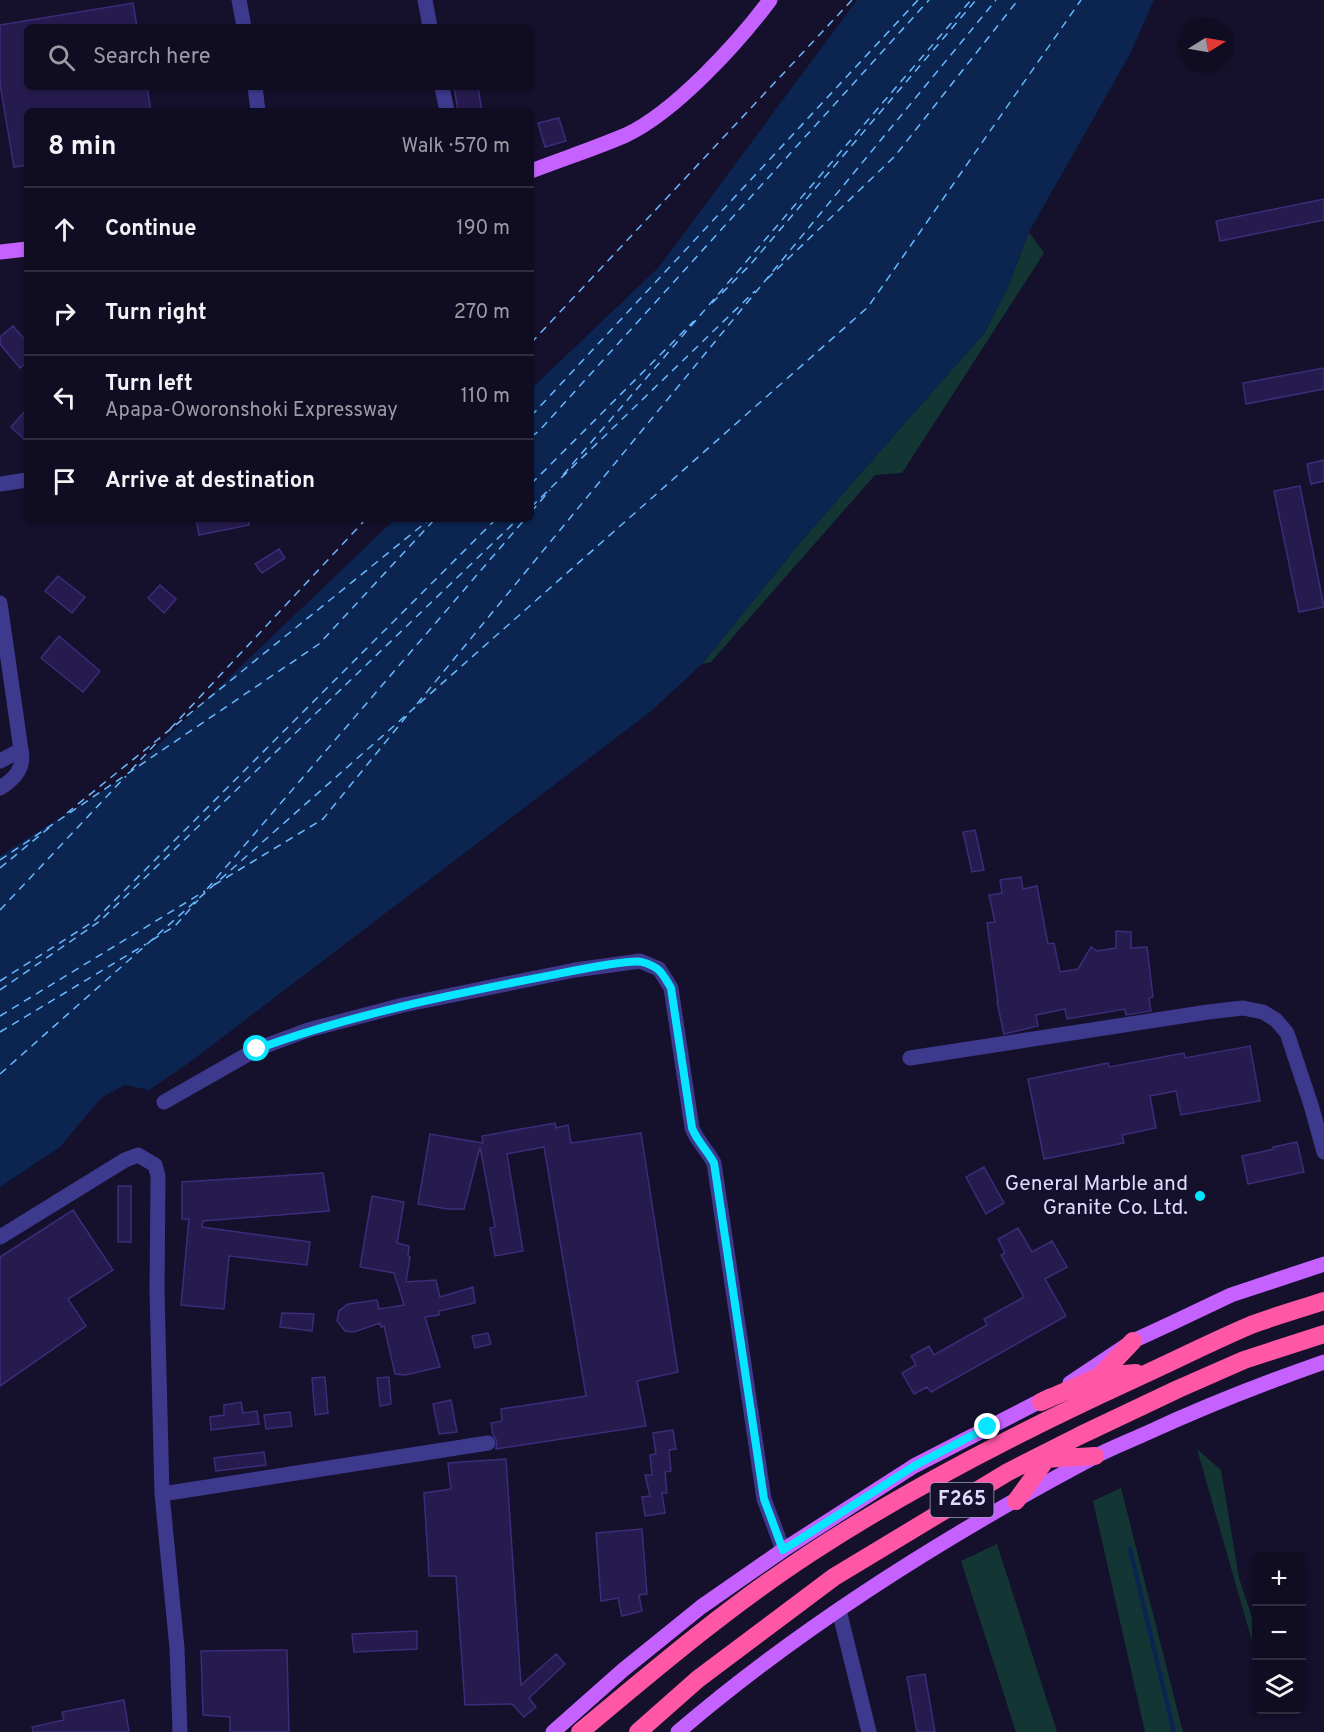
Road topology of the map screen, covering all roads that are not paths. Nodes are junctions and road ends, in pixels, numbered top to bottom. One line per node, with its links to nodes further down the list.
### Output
1 (239, 0): 4 (street)
2 (425, 0): 5 (street)
3 (770, 0): 10 (main road)
4 (243, 24)
5 (429, 24)
6 (255, 90): 8 (street)
7 (443, 90): 9 (street)
8 (258, 108)
9 (446, 108)
10 (534, 170)
11 (24, 249): 12 (main road)
12 (0, 252)
13 (24, 480): 14 (street)
14 (0, 484)
15 (0, 603): 16 (street)
16 (21, 750): 17 (street); 18 (street)
17 (0, 761)
18 (0, 788)
19 (910, 1058): 21 (street)
20 (164, 1102): 39 (street)
21 (1324, 1152)
22 (0, 1237): 37 (street)
23 (1324, 1264): 26 (main road)
24 (1324, 1301): 28 (highway, F265)
25 (1324, 1335): 31 (highway, F265)
26 (1133, 1341): 29 (highway); 30 (main road)
27 (1324, 1362): 34 (main road)
28 (1150, 1372): 29 (highway); 30 (highway, F265)
29 (1100, 1376): 30 (highway)
30 (1044, 1414): 33 (highway); 39 (main road); 43 (highway, F265)
31 (1081, 1435): 33 (highway, F265); 35 (highway)
32 (488, 1443): 37 (street)
33 (1064, 1443): 36 (highway, F265)
34 (1095, 1456): 35 (highway); 38 (main road)
35 (1048, 1457): 36 (highway); 38 (highway)
36 (1008, 1472): 44 (highway, F265)
37 (162, 1494): 41 (street)
38 (1016, 1501): 40 (main road)
39 (783, 1550): 42 (main road)
40 (839, 1610): 45 (main road); 46 (street)
41 (180, 1732)
42 (553, 1732)
43 (580, 1732)
44 (638, 1732)
45 (678, 1732)
46 (869, 1732)

